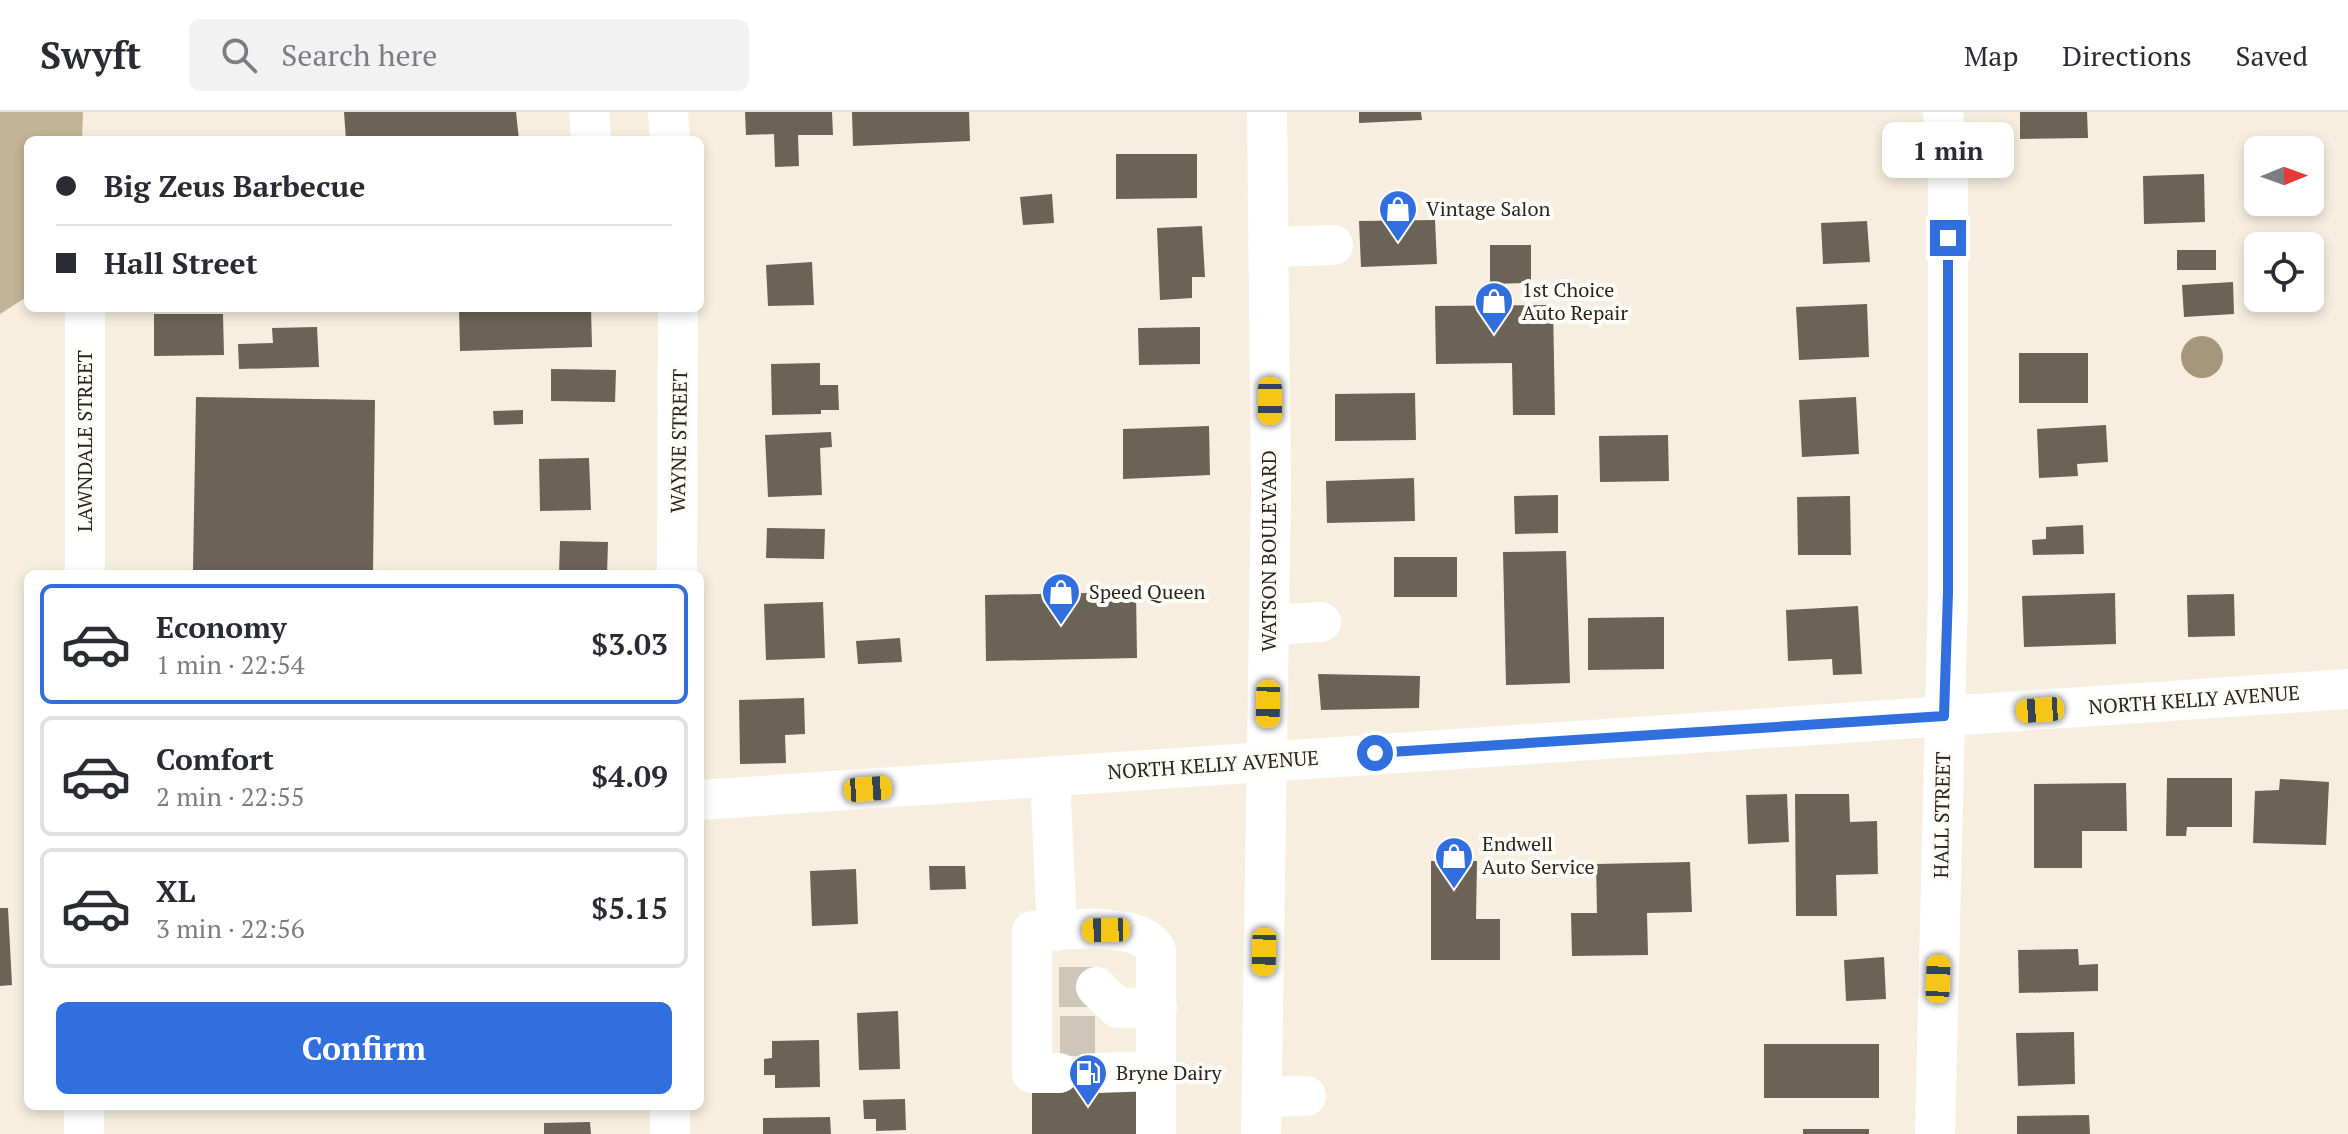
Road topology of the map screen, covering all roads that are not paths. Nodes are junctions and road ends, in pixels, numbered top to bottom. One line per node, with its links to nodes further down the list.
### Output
1 (589, 112): 5 (street)
2 (668, 112): 6 (street)
3 (1267, 112): 8 (street, WATSON BOULEVARD)
4 (1943, 112): 16 (street, HALL STREET)
5 (591, 136)
6 (670, 136)
7 (1333, 245): 8 (street)
8 (1268, 247): 14 (street, WATSON BOULEVARD)
9 (85, 312): 11 (street, LAWNDALE STREET)
10 (678, 312): 12 (street, WAYNE STREET)
11 (85, 570)
12 (677, 570)
13 (1321, 622): 14 (street)
14 (1269, 625): 17 (street, WATSON BOULEVARD)
15 (2348, 689): 16 (street, NORTH KELLY AVENUE)
16 (1944, 716): 17 (street, NORTH KELLY AVENUE); 30 (street, HALL STREET)
17 (1267, 761): 18 (street, NORTH KELLY AVENUE); 26 (street, WATSON BOULEVARD)
18 (1050, 776): 19 (street, NORTH KELLY AVENUE); 20 (street)
19 (704, 800)
20 (1057, 931): 21 (street); 21 (street)
21 (1086, 1024): 22 (street); 22 (street)
22 (1156, 1071): 29 (street)
23 (1306, 1096): 26 (street)
24 (84, 1110): 27 (street)
25 (670, 1110): 28 (street)
26 (1261, 1116)
27 (84, 1134)
28 (670, 1134)
29 (1156, 1134)
30 (1935, 1134)

